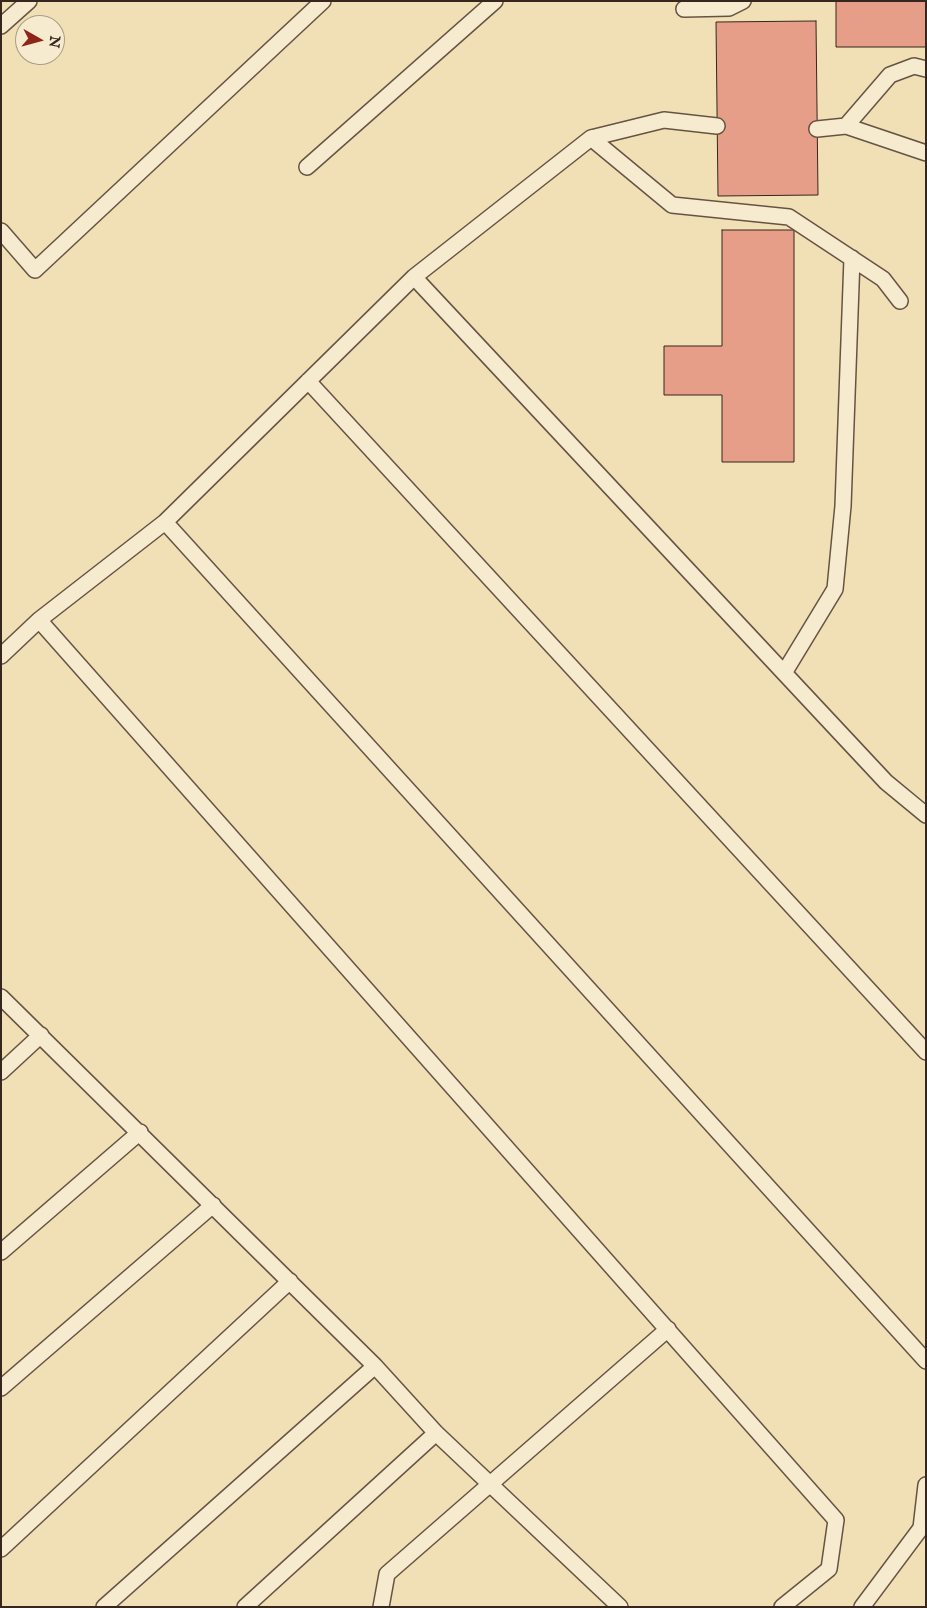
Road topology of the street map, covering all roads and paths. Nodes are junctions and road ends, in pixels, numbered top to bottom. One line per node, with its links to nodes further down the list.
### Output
1 (29, 1): 6 (lane)
2 (323, 1): 14 (lane)
3 (495, 1): 13 (lane)
4 (743, 1): 5 (lane)
5 (684, 9)
6 (1, 26)
7 (926, 69): 9 (lane)
8 (717, 126): 11 (lane)
9 (846, 126): 10 (lane); 12 (lane)
10 (817, 130)
11 (591, 138): 15 (lane); 16 (lane)
12 (926, 153)
13 (307, 167)
14 (1, 231)
15 (852, 258): 17 (lane); 22 (lane)
16 (414, 277): 18 (lane); 22 (lane)
17 (900, 301)
18 (308, 381): 19 (lane); 26 (lane)
19 (165, 522): 20 (lane); 33 (lane)
20 (39, 620): 21 (lane); 32 (lane)
21 (1, 656)
22 (784, 673): 23 (lane)
23 (926, 815)
24 (1, 997): 25 (lane)
25 (40, 1035): 27 (lane); 28 (lane)
26 (926, 1052)
27 (1, 1072)
28 (140, 1132): 29 (lane); 30 (lane)
29 (213, 1204): 31 (lane); 35 (lane)
30 (1, 1252)
31 (290, 1281): 34 (lane); 39 (lane)
32 (668, 1329): 37 (lane); 44 (lane)
33 (926, 1361)
34 (375, 1366): 36 (lane); 40 (lane)
35 (1, 1388)
36 (436, 1433): 37 (lane); 41 (lane)
37 (490, 1484): 42 (lane); 43 (lane)
38 (926, 1485): 45 (lane)
39 (1, 1549)
40 (104, 1607)
41 (245, 1607)
42 (381, 1607)
43 (620, 1607)
44 (782, 1607)
45 (862, 1607)

